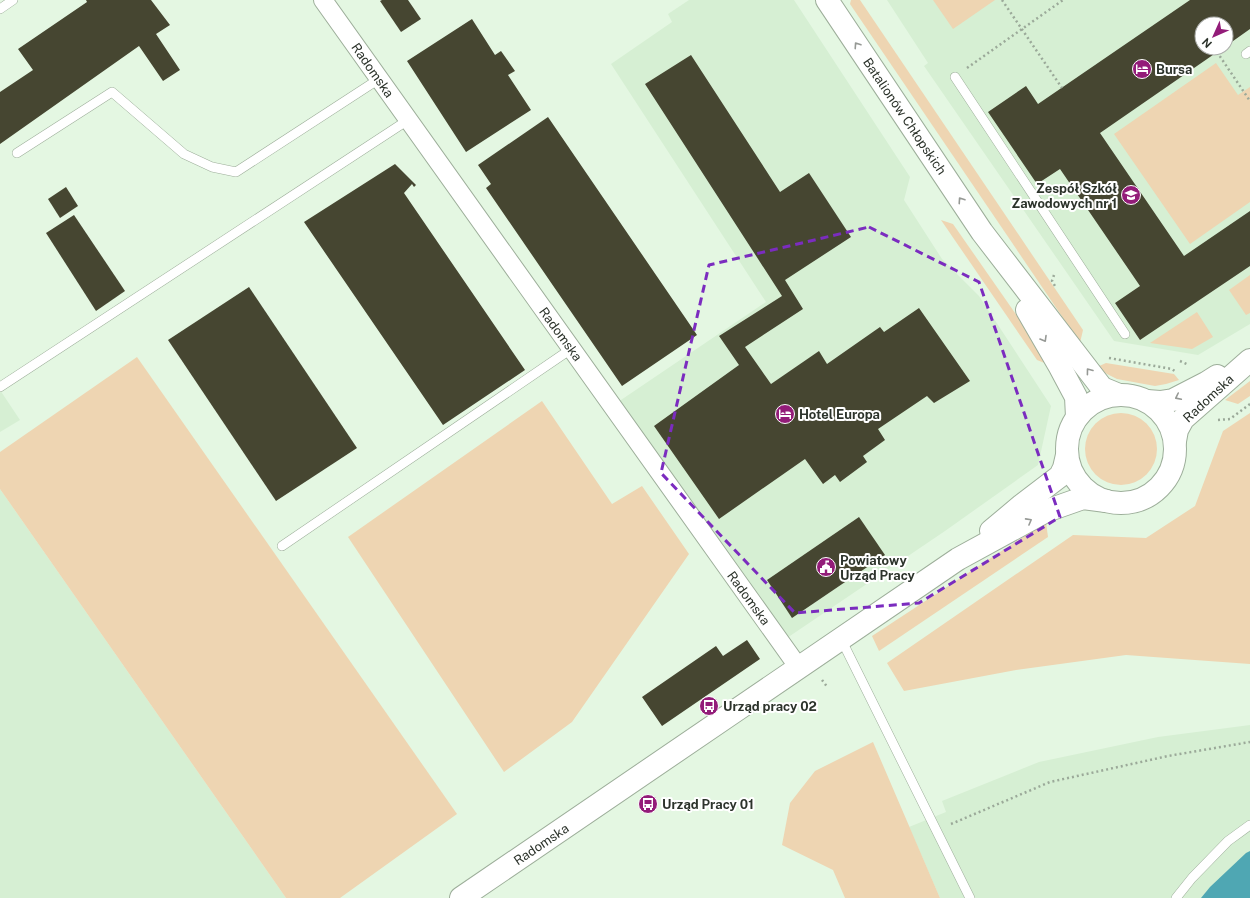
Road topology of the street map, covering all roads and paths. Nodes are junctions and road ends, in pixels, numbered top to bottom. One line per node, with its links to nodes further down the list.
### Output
1 (13, 0): 6 (lane)
2 (323, 0): 10 (street, Radomska)
3 (827, 0): 15 (street, Batalionów Chłopskich, one-way to 3)
4 (1002, 0): 7 (path)
5 (1063, 0): 7 (path)
6 (0, 9)
7 (1022, 30): 9 (path); 11 (path)
8 (1220, 56): 12 (path)
9 (955, 77): 16 (lane)
10 (379, 79): 13 (street, Radomska); 14 (lane)
11 (1062, 88)
12 (1250, 101)
13 (408, 120): 17 (street, Radomska); 19 (lane)
14 (17, 153)
15 (982, 232): 20 (street, Batalionów Chłopskich, one-way to 15); 23 (street, Batalionów Chłopskich, one-way to 23)
16 (1125, 334)
17 (571, 349): 28 (lane); 31 (street, Radomska)
18 (1250, 360): 21 (street, Radomska, one-way to 21); 25 (street, Radomska)
19 (0, 387)
20 (1119, 394): 21 (street); 23 (street)
21 (1147, 401): 25 (street)
22 (1249, 405): 24 (path)
23 (1077, 416): 26 (street)
24 (1218, 420)
25 (1175, 441): 27 (street)
26 (1067, 455): 27 (street); 29 (street, Radomska)
27 (1106, 501): 29 (street, Radomska, one-way to 27)
28 (282, 546)
29 (958, 559): 30 (street, Radomska)
30 (841, 639): 31 (street, Radomska); 34 (lane)
31 (799, 668): 35 (street, Radomska)
32 (1250, 742): 34 (path)
33 (1250, 825): 37 (lane)
34 (936, 830): 36 (lane)
35 (461, 898)
36 (970, 898)
37 (1176, 898)

